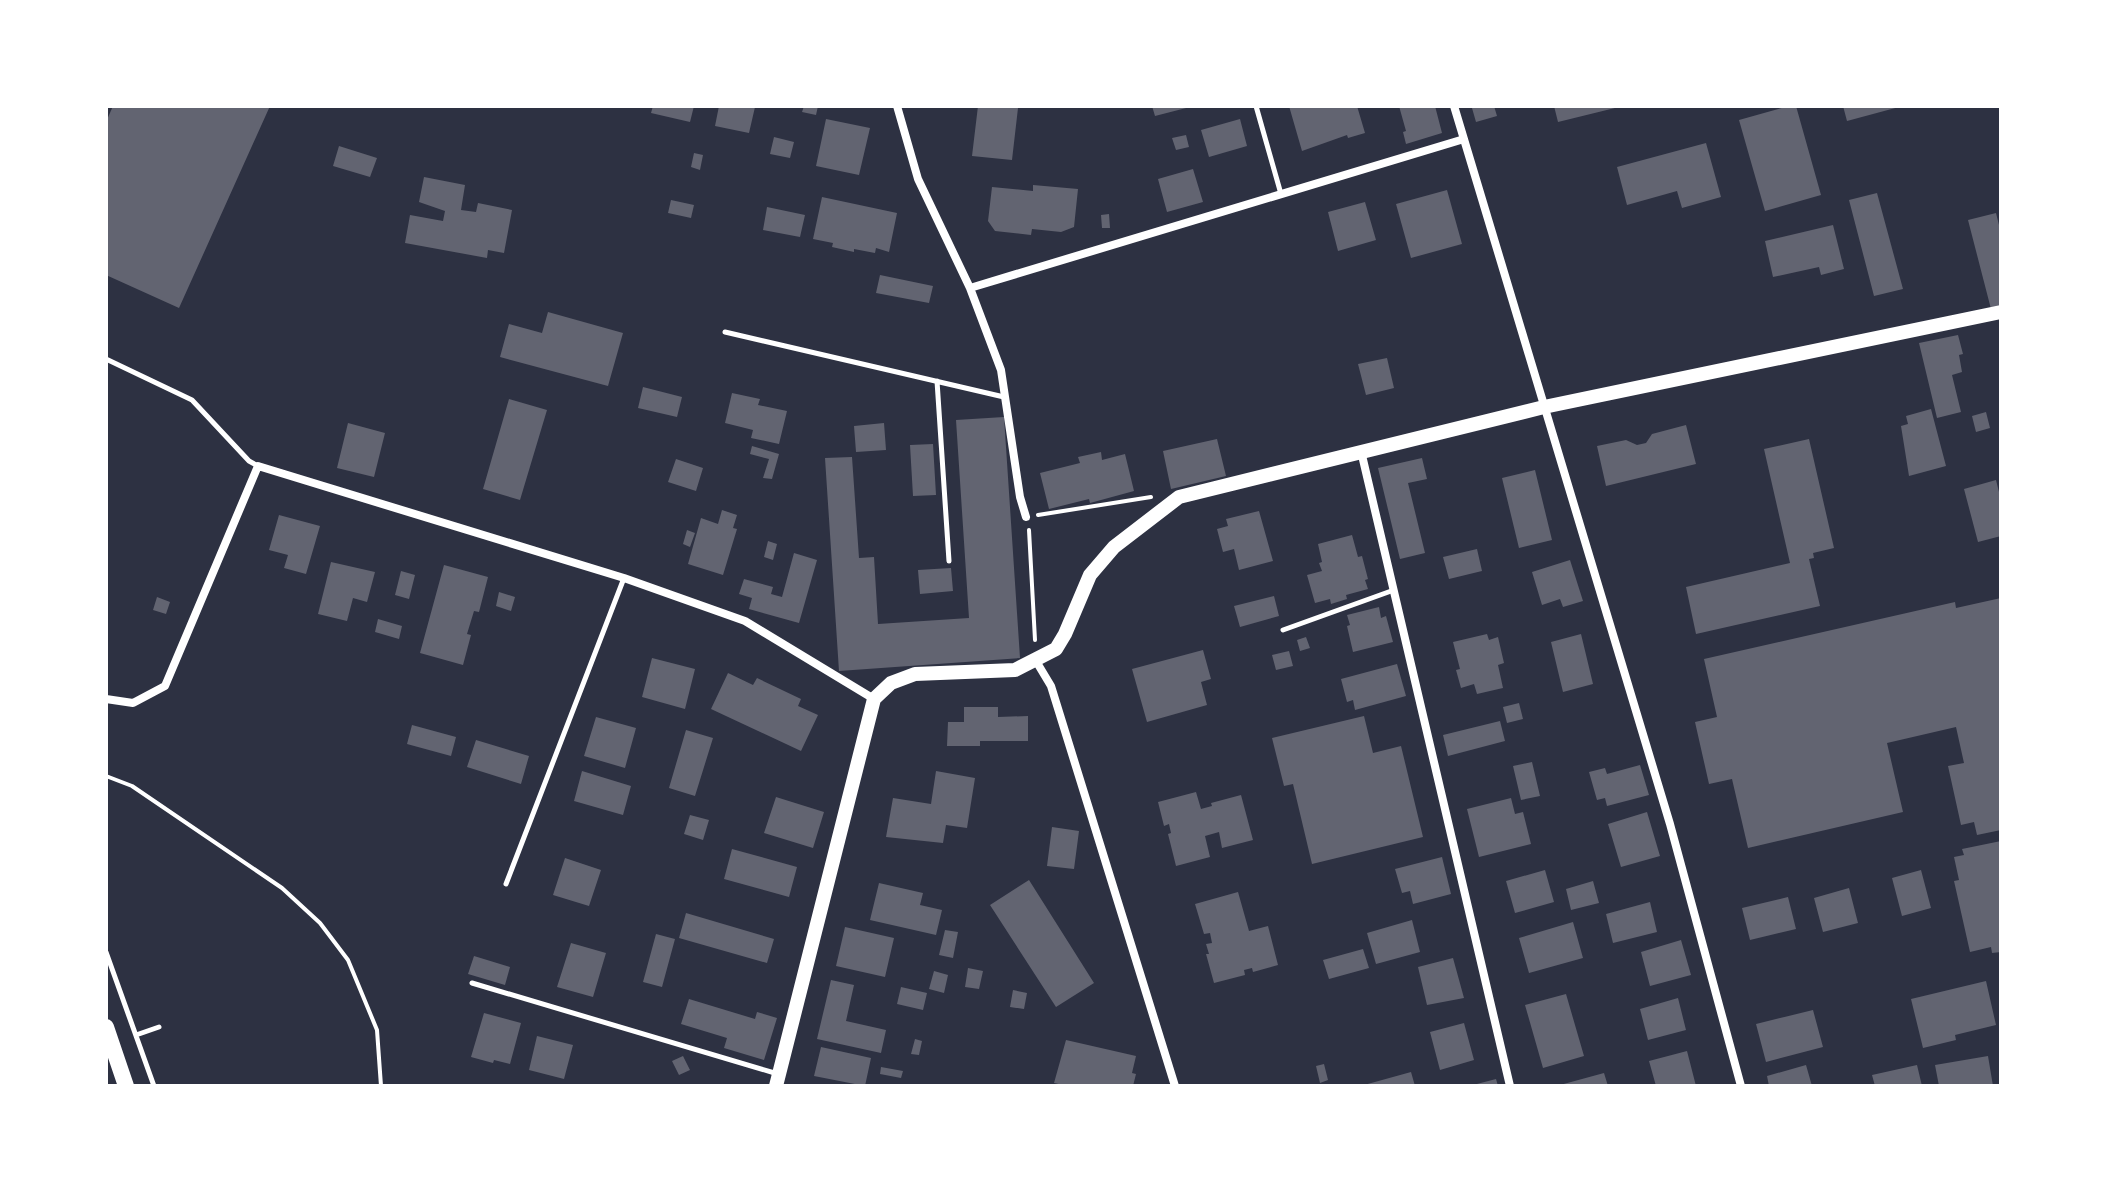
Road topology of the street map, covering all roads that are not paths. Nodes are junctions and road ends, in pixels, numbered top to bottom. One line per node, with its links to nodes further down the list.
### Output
1 (897, 106): 6 (street)
2 (1256, 106): 5 (lane)
3 (1454, 106): 4 (street)
4 (1464, 139): 5 (street); 12 (street)
5 (1281, 195): 6 (street)
6 (970, 288): 11 (street)
7 (2001, 312): 12 (street)
8 (725, 332): 10 (lane)
9 (106, 359): 14 (lane)
10 (937, 381): 11 (lane); 16 (lane)
11 (1007, 398): 15 (street)
12 (1544, 407): 13 (street); 34 (street)
13 (1361, 451): 18 (street); 20 (street)
14 (258, 466): 17 (street); 21 (street)
15 (1026, 517)
16 (949, 561)
17 (624, 578): 22 (street); 23 (lane)
18 (1394, 590): 19 (lane); 33 (street)
19 (1283, 630)
20 (1036, 661): 22 (street); 32 (street)
21 (106, 699)
22 (874, 699): 29 (street)
23 (506, 884)
24 (106, 952): 28 (lane)
25 (472, 983): 29 (lane)
26 (106, 1027): 30 (main road)
27 (159, 1027): 28 (lane)
28 (136, 1035): 31 (lane)
29 (777, 1080)
30 (126, 1086)
31 (154, 1086)
32 (1175, 1086)
33 (1510, 1086)
34 (1741, 1086)

